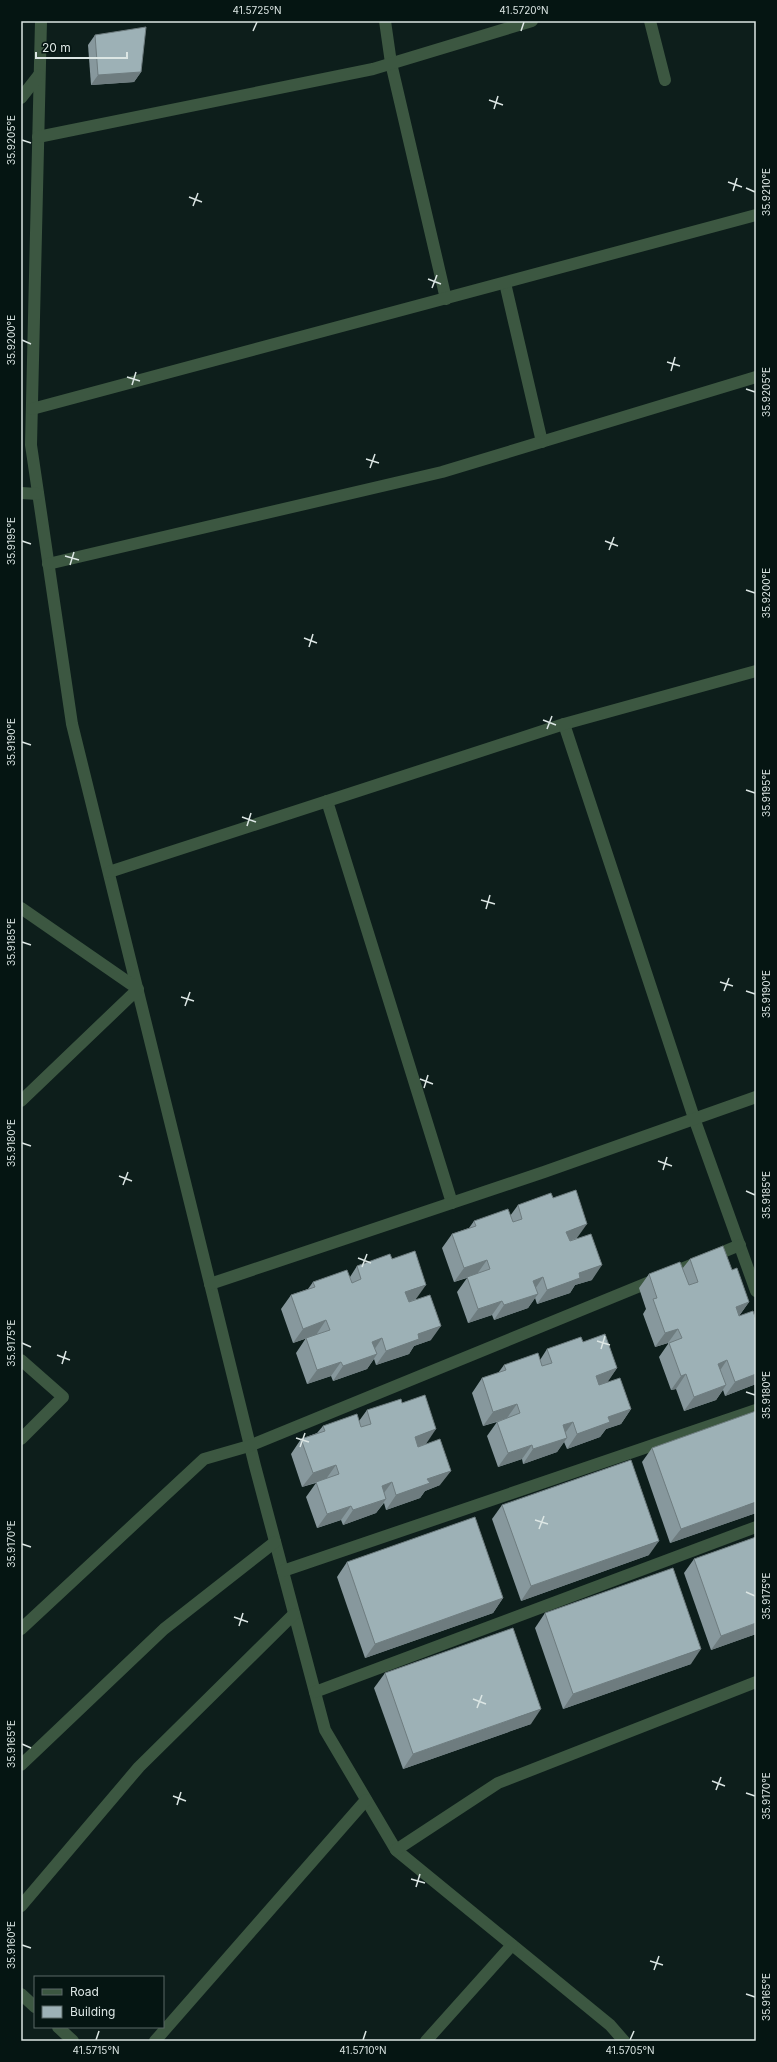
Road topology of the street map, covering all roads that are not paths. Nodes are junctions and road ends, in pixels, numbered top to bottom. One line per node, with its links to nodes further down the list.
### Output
1 (41, 21): 6 (street)
2 (385, 21): 5 (street)
3 (532, 21): 5 (street)
4 (650, 21): 7 (street)
5 (391, 63): 9 (street); 12 (street)
6 (39, 75): 8 (street); 9 (street)
7 (665, 80)
8 (21, 98)
9 (38, 137): 14 (street)
10 (756, 215): 11 (street)
11 (505, 283): 12 (street); 15 (street)
12 (446, 298): 14 (street)
13 (756, 377): 15 (street)
14 (32, 409): 17 (street)
15 (542, 442): 18 (street)
16 (21, 493): 17 (street)
17 (38, 494): 18 (street)
18 (48, 564): 22 (street)
19 (756, 671): 20 (street)
20 (564, 724): 21 (street); 27 (street)
21 (327, 801): 22 (street); 28 (street)
22 (109, 872): 24 (street)
23 (21, 908): 24 (street)
24 (138, 989): 26 (street); 30 (street)
25 (756, 1097): 27 (street)
26 (21, 1101)
27 (694, 1118): 28 (street); 29 (street)
28 (452, 1203): 30 (street)
29 (740, 1246): 31 (street); 35 (street)
30 (210, 1284): 35 (street)
31 (756, 1291)
32 (21, 1360): 34 (street)
33 (756, 1410): 38 (street)
34 (21, 1439)
35 (249, 1446): 37 (street); 40 (street)
36 (756, 1527): 42 (street)
37 (275, 1542): 38 (street); 43 (street)
38 (283, 1571): 39 (street)
39 (294, 1614): 42 (street); 46 (street)
40 (21, 1630)
41 (756, 1682): 45 (street)
42 (315, 1692): 44 (street)
43 (21, 1765)
44 (366, 1800): 45 (street); 52 (street)
45 (396, 1850): 47 (street)
46 (21, 1906)
47 (512, 1945): 53 (street); 54 (street)
48 (21, 1994): 49 (street)
49 (34, 2006)
50 (59, 2028): 51 (street)
51 (73, 2041)
52 (155, 2041)
53 (426, 2041)
54 (624, 2041)

